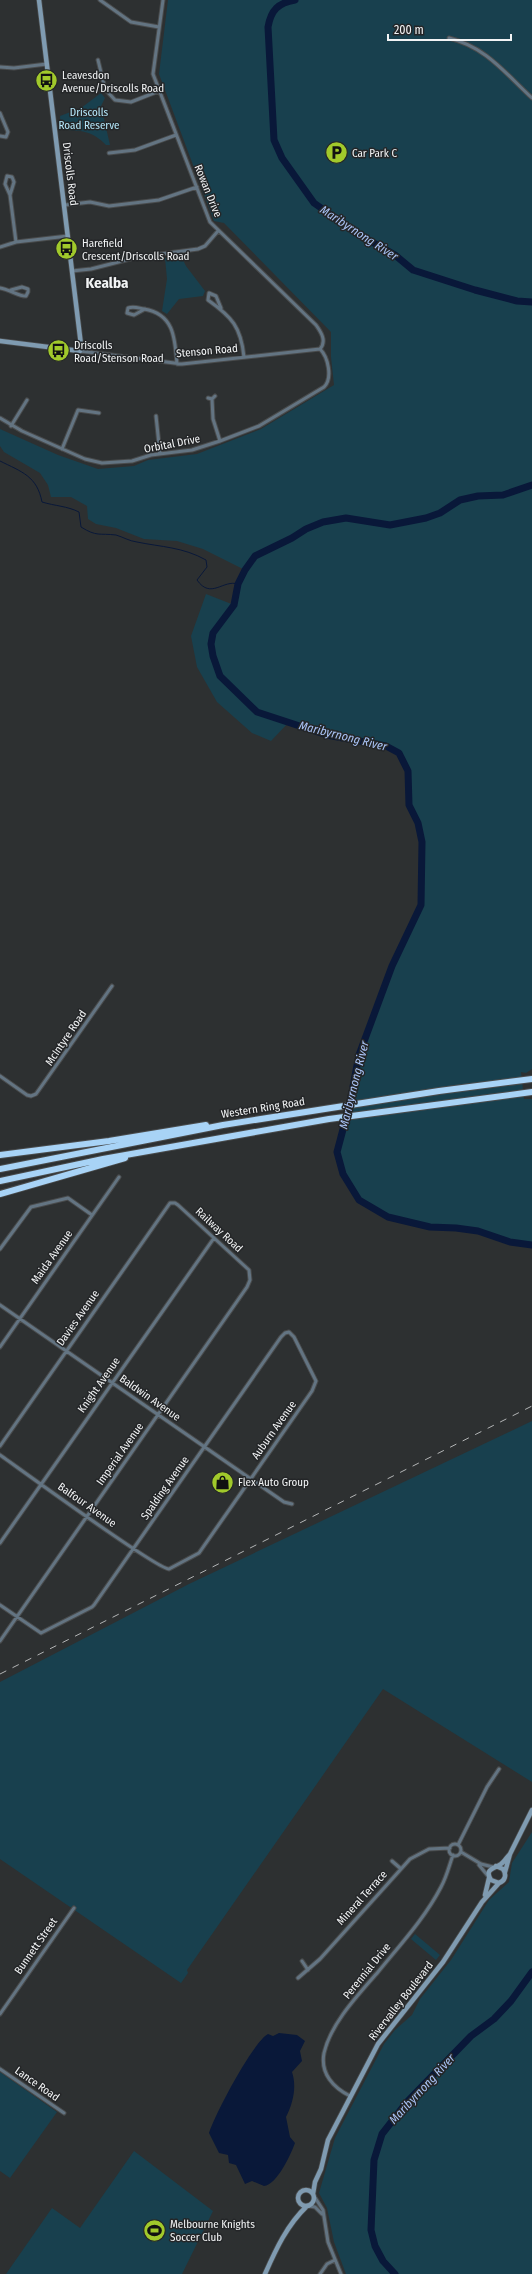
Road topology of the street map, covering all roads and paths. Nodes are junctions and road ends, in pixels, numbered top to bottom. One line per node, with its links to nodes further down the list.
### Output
1 (39, 0): 7 (street, Driscolls Road)
2 (100, 0): 4 (street)
3 (163, 0): 4 (street, Rowan Drive)
4 (159, 27): 9 (street, Rowan Drive)
5 (449, 38): 10 (street)
6 (98, 60): 9 (street)
7 (48, 64): 8 (street); 18 (street, Driscolls Road)
8 (0, 67)
9 (159, 91): 13 (street, Rowan Drive)
10 (532, 98)
11 (0, 112): 12 (street)
12 (0, 120): 14 (street)
13 (176, 135): 15 (street); 16 (street, Rowan Drive)
14 (0, 136)
15 (109, 153)
16 (196, 187): 18 (street); 19 (street, Rowan Drive)
17 (10, 194): 17 (street); 21 (street)
18 (65, 205): 20 (street, Driscolls Road)
19 (218, 231): 23 (street); 29 (street, Rowan Drive)
20 (68, 236): 21 (street); 23 (street, Driscolls Road)
21 (16, 242): 22 (street)
22 (0, 247)
23 (72, 271): 30 (street, Driscolls Road)
24 (0, 288): 25 (street)
25 (11, 290): 25 (street)
26 (220, 308): 26 (street); 31 (street)
27 (145, 309): 27 (street); 32 (street)
28 (0, 341): 30 (street, Stenson Road)
29 (320, 349): 31 (street, Stenson Road); 39 (street, Orbital Drive)
30 (80, 351): 32 (street, Stenson Road)
31 (244, 357): 32 (street, Stenson Road)
32 (177, 364)
33 (208, 398): 39 (street)
34 (26, 400): 38 (street)
35 (99, 413): 40 (street)
36 (156, 416): 41 (street)
37 (0, 418): 38 (street, Orbital Drive)
38 (11, 426): 40 (street, Orbital Drive)
39 (220, 441): 41 (street, Orbital Drive)
40 (62, 449): 41 (street, Orbital Drive)
41 (160, 454)
42 (112, 986): 43 (street, McIntyre Road)
43 (0, 1076)
44 (532, 1079): 46 (highway, Western Ring Road)
45 (532, 1092): 47 (highway, Western Ring Road)
46 (131, 1140): 48 (highway); 49 (highway)
47 (143, 1152): 51 (highway, Western Ring Road); 52 (highway)
48 (0, 1155)
49 (0, 1170)
50 (119, 1177): 54 (street, Maida Avenue)
51 (0, 1180)
52 (0, 1194)
53 (173, 1202): 55 (street, Railway Road); 62 (street, Davies Avenue)
54 (92, 1215): 56 (street); 59 (street, Maida Avenue)
55 (214, 1238): 57 (street, Railway Road); 63 (street, Knight Avenue)
56 (0, 1249)
57 (250, 1275): 64 (street, Imperial Avenue)
58 (0, 1305): 59 (street, Baldwin Avenue)
59 (20, 1319): 61 (street, Maida Avenue); 62 (street, Baldwin Avenue)
60 (287, 1332): 66 (street, Spalding Avenue); 68 (street, Auburn Avenue)
61 (0, 1347)
62 (66, 1350): 63 (street, Baldwin Avenue); 65 (street, Davies Avenue)
63 (112, 1383): 64 (street, Baldwin Avenue); 69 (street, Knight Avenue)
64 (158, 1415): 66 (street, Baldwin Avenue); 71 (street, Imperial Avenue)
65 (0, 1446)
66 (205, 1447): 68 (street, Baldwin Avenue); 73 (street, Spalding Avenue)
67 (0, 1455): 69 (street, Balfour Avenue)
68 (251, 1479): 70 (street, Baldwin Avenue); 74 (street, Auburn Avenue)
69 (42, 1484): 71 (street, Balfour Avenue); 72 (street, Knight Avenue)
70 (292, 1504)
71 (88, 1516): 73 (street, Balfour Avenue); 76 (street, Imperial Avenue)
72 (0, 1543)
73 (133, 1548): 74 (street, Balfour Avenue); 76 (street, Spalding Avenue)
74 (164, 1569)
75 (0, 1605): 76 (street)
76 (17, 1617): 77 (street, Imperial Avenue)
77 (0, 1641)
78 (499, 1769): 80 (street)
79 (532, 1810): 83 (street)
80 (458, 1845): 81 (street); 82 (street)
81 (450, 1848): 84 (street); 88 (street, Mineral Terrace)
82 (461, 1852): 84 (street); 86 (street)
83 (510, 1854): 87 (street); 89 (street)
84 (453, 1855): 101 (street, Perennial Drive)
85 (392, 1861): 88 (street)
86 (475, 1861): 87 (street); 90 (street)
87 (495, 1866): 89 (street); 90 (street)
88 (400, 1868): 95 (street, Mineral Terrace)
89 (505, 1872): 91 (street)
90 (489, 1877): 91 (street); 92 (street, Rivervalley Boulevard)
91 (498, 1883): 92 (street, Rivervalley Boulevard)
92 (482, 1902): 101 (street, Rivervalley Boulevard)
93 (74, 1908): 98 (street, Bunnett Street)
94 (302, 1961): 95 (street)
95 (308, 1970): 96 (street, Mineral Terrace)
96 (298, 1978)
97 (0, 2004): 98 (street)
98 (5, 2007): 99 (street, Bunnett Street)
99 (0, 2014)
100 (0, 2068): 102 (street, Lance Road)
101 (350, 2096): 103 (street, Rivervalley Boulevard)
102 (64, 2113)
103 (315, 2182): 104 (street, Rivervalley Boulevard); 105 (street, Rivervalley Boulevard)
104 (303, 2192): 105 (street); 106 (street)
105 (313, 2195): 107 (street); 108 (street)
106 (299, 2201): 107 (street); 109 (street)
107 (308, 2206): 108 (street); 109 (street)
108 (323, 2215): 110 (street)
109 (295, 2218): 111 (street)
110 (335, 2260): 112 (street); 113 (street)
111 (265, 2274)
112 (320, 2274)
113 (341, 2274)

